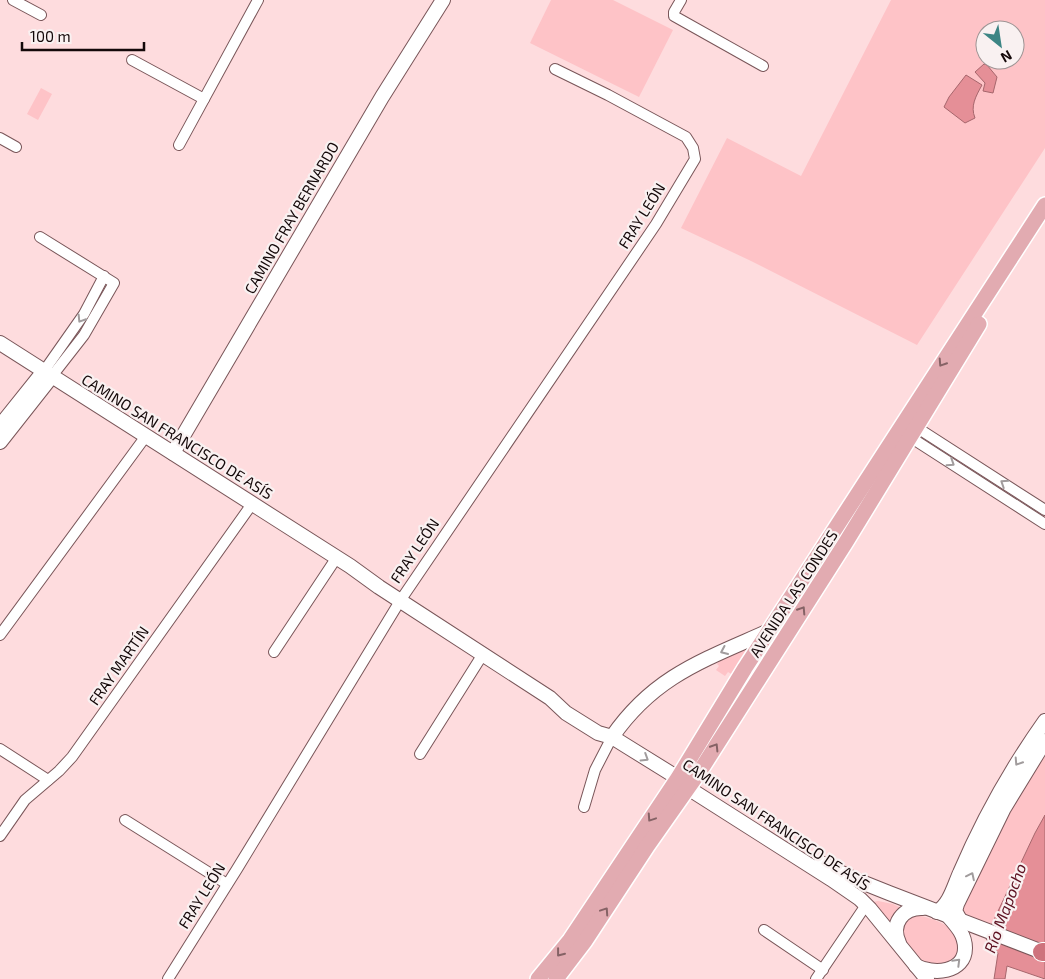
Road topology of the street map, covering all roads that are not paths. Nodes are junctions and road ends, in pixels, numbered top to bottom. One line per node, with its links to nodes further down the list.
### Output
1 (13, 0): 5 (street)
2 (258, 0): 9 (street)
3 (442, 0): 24 (main road, CAMINO FRAY BERNARDO)
4 (680, 0): 7 (street)
5 (41, 15)
6 (132, 60): 9 (street)
7 (763, 66)
8 (555, 70): 33 (street, FRAY LEÓN)
9 (204, 99): 11 (street)
10 (0, 138): 12 (street)
11 (179, 145)
12 (16, 147)
13 (1045, 205): 31 (main road, AVENIDA LAS CONDES, one-way to 31)
14 (1045, 222): 21 (main road, AVENIDA LAS CONDES)
15 (40, 237): 16 (street)
16 (104, 276): 18 (street, one-way to 18); 18 (street)
17 (0, 343): 18 (main road, CAMINO SAN FRANCISCO DE ASÍS)
18 (48, 374): 19 (main road); 22 (main road, CAMINO SAN FRANCISCO DE ASÍS)
19 (18, 411): 20 (main road); 23 (main road)
20 (0, 426)
21 (913, 432): 25 (street); 26 (street, one-way to 26); 32 (main road, AVENIDA LAS CONDES)
22 (146, 436): 24 (main road, CAMINO SAN FRANCISCO DE ASÍS); 35 (street)
23 (0, 442)
24 (173, 454): 27 (main road, CAMINO SAN FRANCISCO DE ASÍS)
25 (984, 470): 26 (street); 28 (street, one-way to 25)
26 (978, 481): 29 (street)
27 (252, 504): 30 (main road, CAMINO SAN FRANCISCO DE ASÍS); 44 (street, FRAY MARTÍN)
28 (1045, 510)
29 (1045, 524)
30 (337, 557): 33 (main road, CAMINO SAN FRANCISCO DE ASÍS); 36 (street)
31 (810, 569): 32 (main road); 34 (main road, AVENIDA LAS CONDES)
32 (814, 592): 43 (main road, AVENIDA LAS CONDES, one-way to 32)
33 (400, 601): 37 (main road, CAMINO SAN FRANCISCO DE ASÍS); 49 (street, FRAY LEÓN)
34 (769, 631): 39 (main road, one-way to 39); 45 (main road, AVENIDA LAS CONDES)
35 (0, 635)
36 (274, 652)
37 (483, 654): 39 (main road, CAMINO SAN FRANCISCO DE ASÍS); 42 (street)
38 (1045, 721): 52 (main road, one-way to 52)
39 (612, 737): 45 (main road, CAMINO SAN FRANCISCO DE ASÍS, one-way to 45); 46 (street)
40 (1045, 741): 52 (main road, one-way to 40)
41 (0, 749): 44 (street)
42 (420, 754)
43 (700, 771): 45 (main road, AVENIDA LAS CONDES); 50 (main road, CAMINO SAN FRANCISCO DE ASÍS)
44 (48, 780): 48 (street, FRAY MARTÍN)
45 (683, 783): 51 (main road, CAMINO SAN FRANCISCO DE ASÍS); 59 (main road, AVENIDA LAS CONDES, one-way to 59); 60 (main road, AVENIDA LAS CONDES, one-way to 45)
46 (584, 807)
47 (125, 820): 49 (street)
48 (0, 836)
49 (227, 884): 58 (street, FRAY LEÓN)
50 (889, 893): 51 (main road); 52 (main road, CAMINO SAN FRANCISCO DE ASÍS)
51 (866, 904): 54 (main road, CAMINO SAN FRANCISCO DE ASÍS); 57 (street)
52 (943, 914): 54 (main road); 55 (main road, CAMINO SAN FRANCISCO DE ASÍS); 56 (main road, one-way to 52)
53 (764, 930): 57 (street)
54 (899, 944): 56 (main road, CAMINO SAN FRANCISCO DE ASÍS)
55 (1044, 953)
56 (913, 964): 61 (main road, CAMINO SAN FRANCISCO DE ASÍS)
57 (820, 975)
58 (168, 979)
59 (538, 979)
60 (556, 979)
61 (926, 979)

